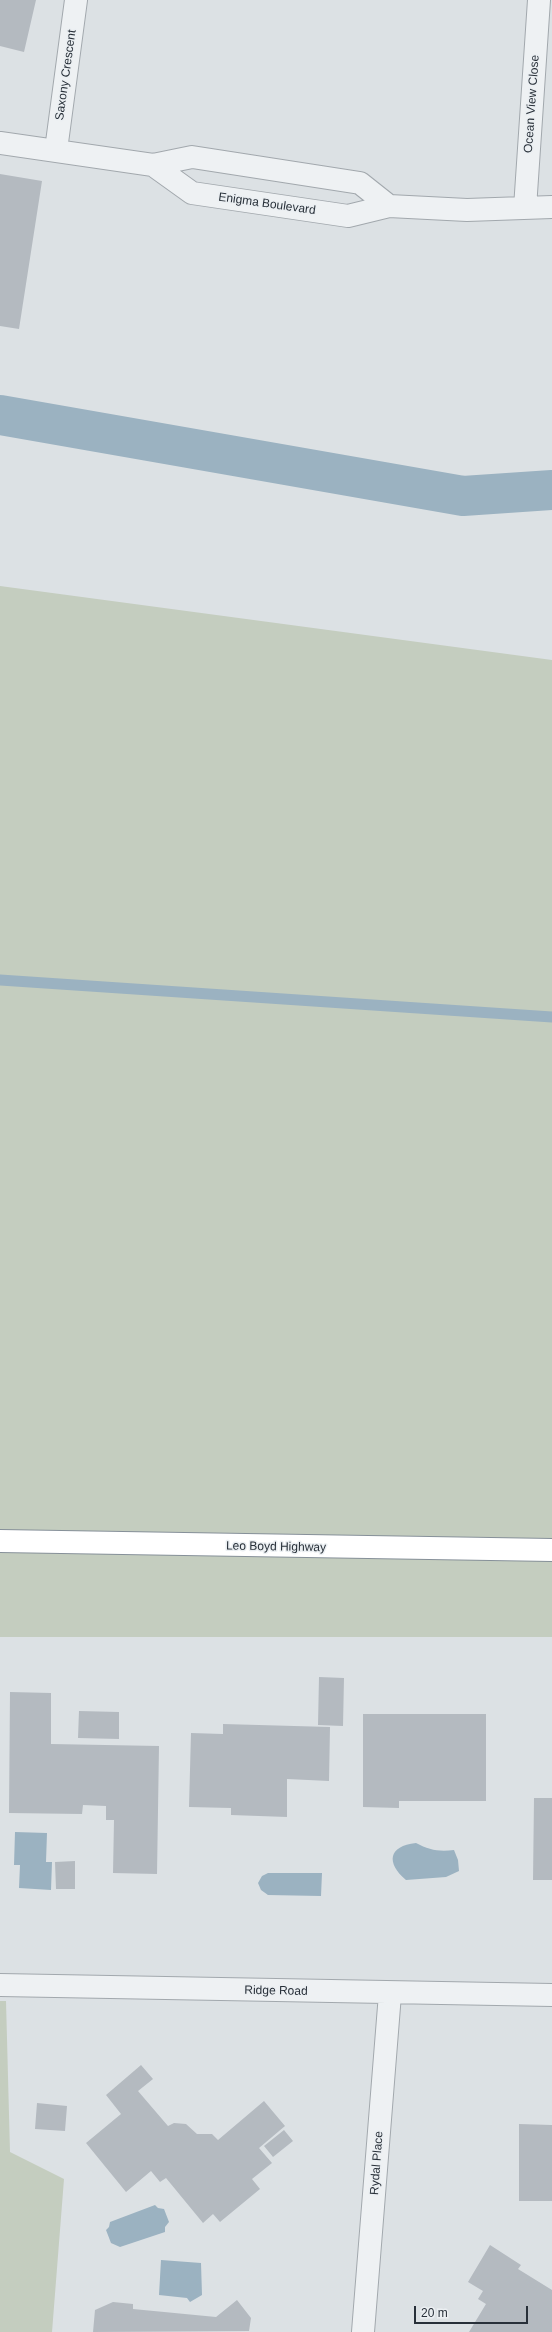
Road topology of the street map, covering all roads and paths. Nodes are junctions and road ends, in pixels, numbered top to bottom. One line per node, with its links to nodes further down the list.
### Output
1 (76, 0): 4 (street, Saxony Crescent)
2 (539, 0): 8 (street, Ocean View Close)
3 (0, 143): 4 (street, Enigma Boulevard)
4 (56, 150): 5 (street, Enigma Boulevard)
5 (153, 165): 6 (street, Enigma Boulevard); 6 (street, Enigma Boulevard)
6 (389, 206): 8 (street, Enigma Boulevard)
7 (552, 207): 8 (street, Enigma Boulevard)
8 (525, 208)
9 (0, 1541): 10 (highway, Leo Boyd Highway)
10 (552, 1550)
11 (0, 1986): 12 (street, Ridge Road)
12 (390, 1994): 13 (street, Ridge Road); 14 (street, Rydal Place)
13 (552, 1996)
14 (363, 2332)

